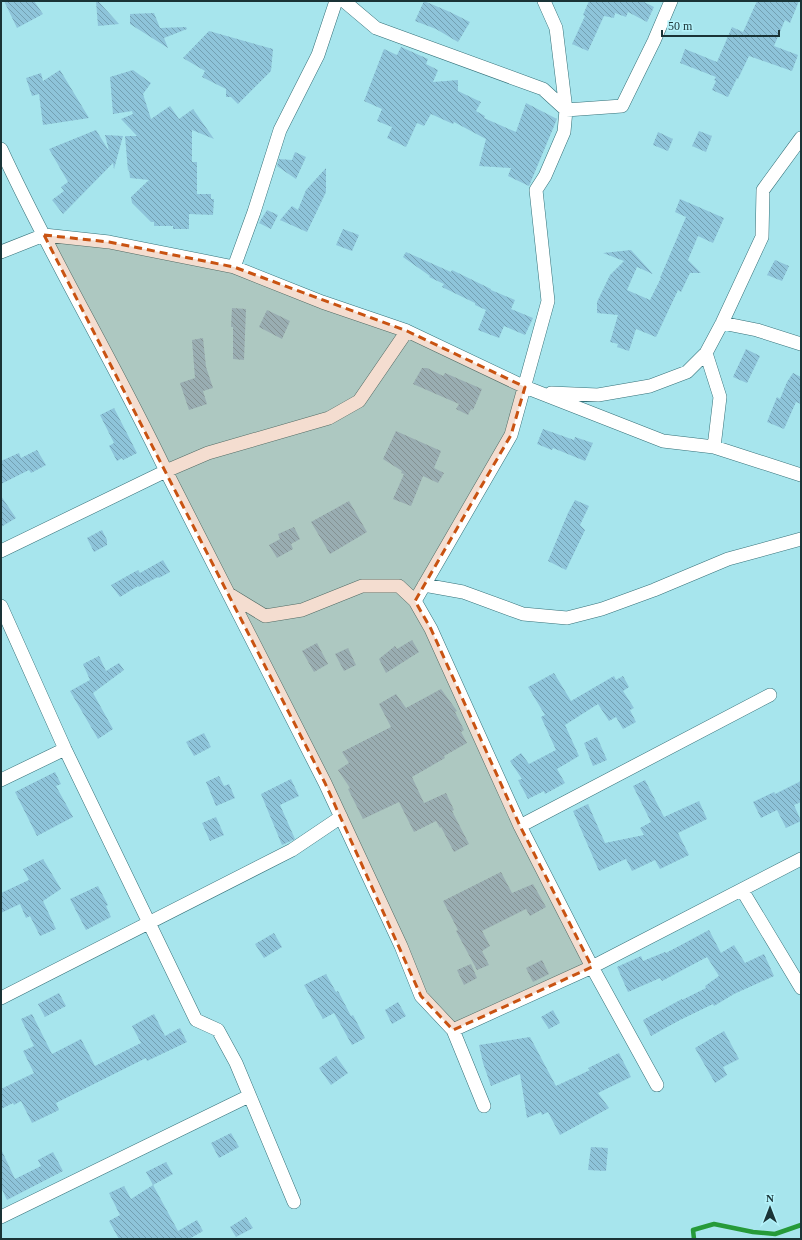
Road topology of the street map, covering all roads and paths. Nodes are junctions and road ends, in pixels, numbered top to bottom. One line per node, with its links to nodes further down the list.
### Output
1 (336, 1): 10 (street)
2 (344, 1): 5 (street)
3 (544, 1): 5 (street)
4 (671, 1): 5 (street)
5 (566, 110): 15 (street)
6 (801, 138): 11 (street)
7 (1, 149): 8 (street)
8 (44, 235): 9 (street); 10 (street); 18 (street)
9 (1, 252)
10 (234, 267): 12 (street)
11 (722, 323): 13 (street); 14 (street)
12 (407, 331): 15 (street); 18 (street)
13 (801, 344)
14 (706, 353): 16 (street); 17 (street)
15 (525, 387): 16 (street); 22 (street)
16 (539, 392): 17 (street)
17 (714, 447): 19 (street)
18 (166, 471): 21 (street); 23 (street)
19 (801, 475)
20 (801, 539): 22 (street)
21 (1, 551)
22 (424, 585): 24 (street)
23 (229, 594): 24 (street); 29 (street)
24 (415, 601): 30 (street)
25 (1, 606): 27 (street)
26 (770, 695): 30 (street)
27 (65, 749): 28 (street); 33 (street)
28 (1, 780)
29 (341, 817): 33 (street); 37 (street)
30 (520, 826): 34 (street)
31 (801, 859): 32 (street)
32 (742, 890): 34 (street); 35 (street)
33 (148, 924): 36 (street); 39 (street)
34 (592, 967): 37 (street); 38 (street)
35 (801, 988)
36 (1, 998)
37 (453, 1030): 40 (street)
38 (657, 1085)
39 (250, 1096): 41 (street); 42 (street)
40 (484, 1106)
41 (294, 1202)
42 (1, 1217)

